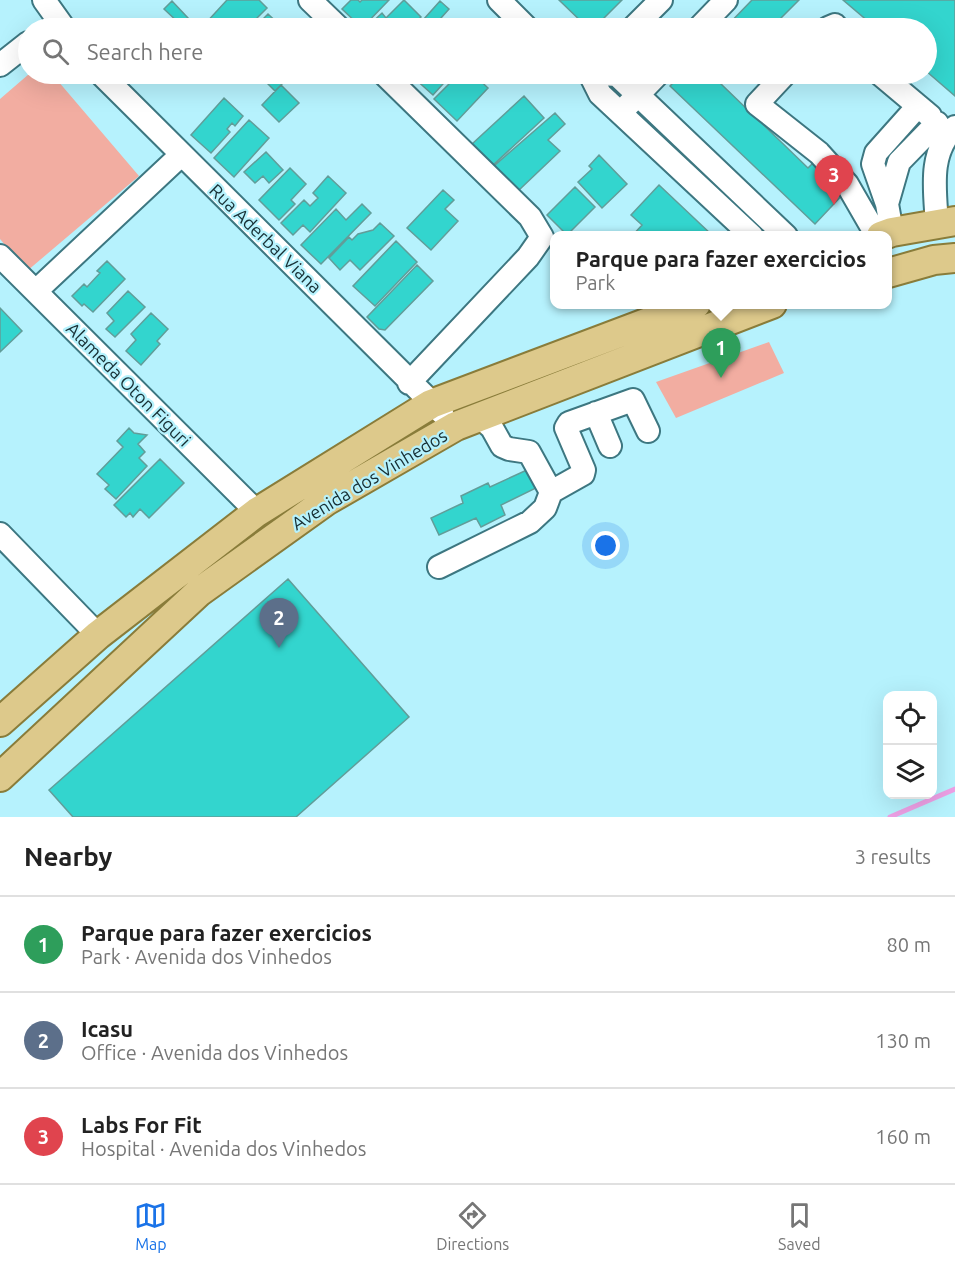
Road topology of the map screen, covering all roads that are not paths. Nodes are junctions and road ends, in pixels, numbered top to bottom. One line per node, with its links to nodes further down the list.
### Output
1 (44, 0): 6 (street)
2 (310, 0): 7 (street)
3 (499, 0): 8 (street)
4 (661, 0): 9 (street)
5 (726, 0): 10 (street)
6 (53, 18)
7 (329, 18)
8 (517, 18)
9 (643, 18)
10 (709, 18)
11 (18, 52): 12 (street)
12 (0, 65)
13 (111, 84): 24 (street, Rua Aderbal Viana)
14 (394, 84): 40 (street)
15 (595, 84): 22 (street)
16 (626, 84): 20 (street)
17 (648, 84): 20 (street)
18 (776, 84): 29 (street)
19 (892, 84): 21 (street)
20 (638, 95): 22 (street); 28 (street)
21 (918, 106): 23 (street); 25 (street)
22 (622, 113): 27 (street)
23 (947, 127): 25 (street); 26 (street)
24 (181, 155): 35 (street); 40 (street, Rua Aderbal Viana)
25 (887, 204): 30 (street)
26 (946, 223): 31 (main road)
27 (747, 231)
28 (781, 231)
29 (881, 231)
30 (883, 231)
31 (892, 232)
32 (0, 256): 35 (street, Alameda Oton Figuri)
33 (955, 258): 34 (main road)
34 (892, 272)
35 (36, 291): 47 (street, Alameda Oton Figuri)
36 (683, 309): 38 (main road, Avenida dos Vinhedos)
37 (759, 309): 39 (main road, Avenida dos Vinhedos)
38 (624, 332): 39 (main road); 41 (main road, Avenida dos Vinhedos)
39 (632, 358): 43 (main road, Avenida dos Vinhedos)
40 (409, 383): 41 (street, Rua Aderbal Viana)
41 (431, 404): 43 (street, Rua Aderbal Viana); 47 (main road, Avenida dos Vinhedos)
42 (596, 413): 44 (street); 45 (street); 46 (street)
43 (468, 422): 46 (street, Rua Aderbal Viana); 52 (main road, Avenida dos Vinhedos)
44 (648, 431)
45 (610, 446)
46 (551, 492): 49 (street)
47 (257, 512): 50 (main road, Avenida dos Vinhedos)
48 (0, 534): 50 (street)
49 (439, 567)
50 (98, 635): 51 (main road, Avenida dos Vinhedos)
51 (0, 722)
52 (0, 777)

